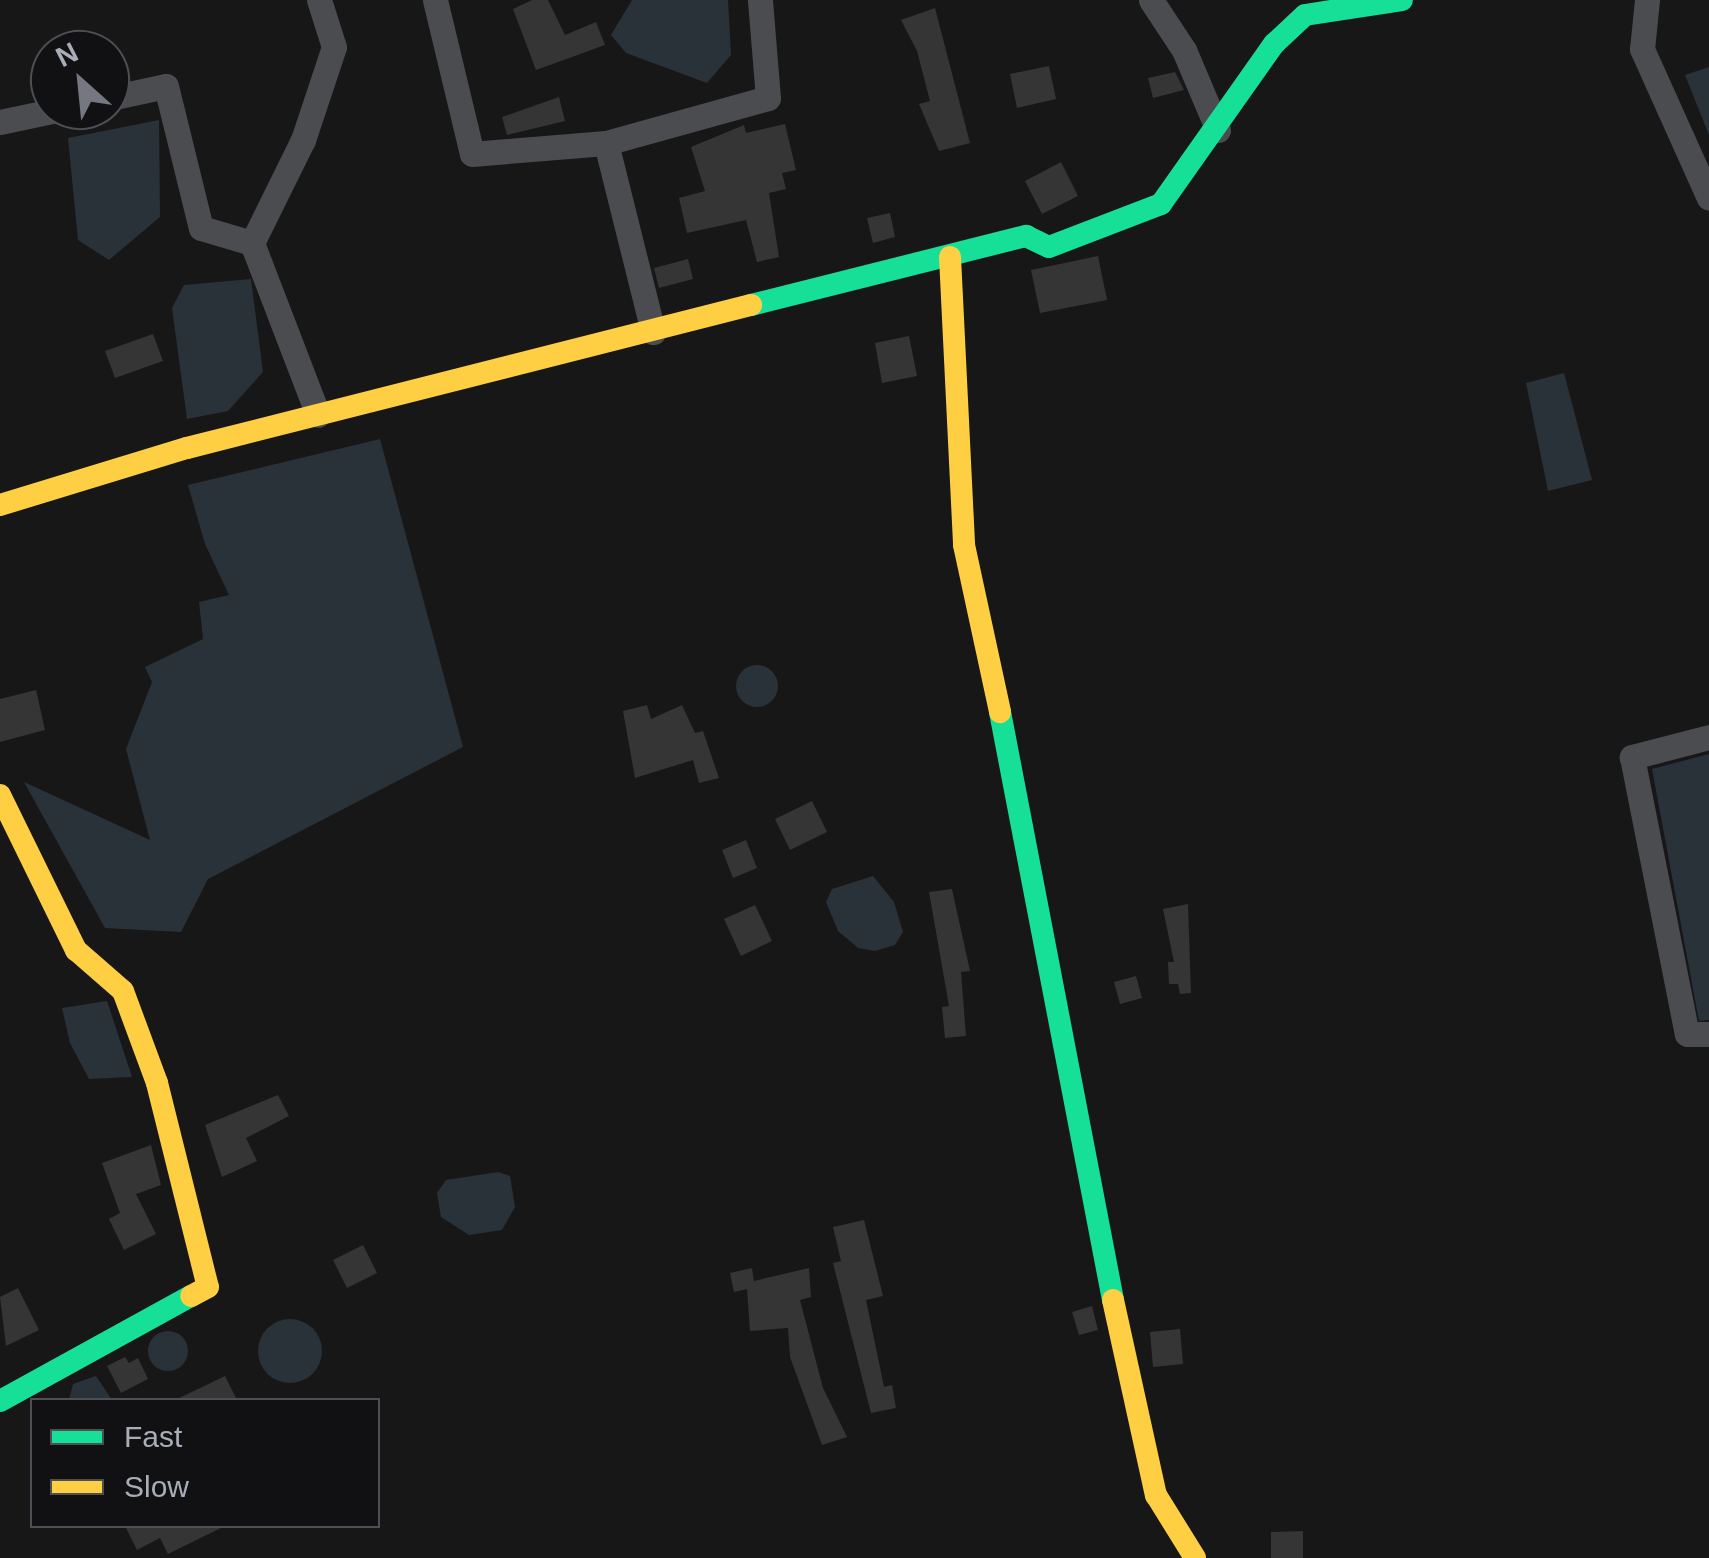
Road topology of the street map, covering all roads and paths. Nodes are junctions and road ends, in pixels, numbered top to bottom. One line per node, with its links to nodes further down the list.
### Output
1 (320, 0): 13 (street)
2 (435, 0): 11 (street)
3 (760, 0): 11 (street)
4 (1152, 0): 10 (street)
5 (1402, 0): 10 (street)
6 (1646, 0): 12 (street)
7 (130, 94): 13 (street)
8 (30, 116): 9 (street)
9 (0, 122)
10 (1218, 130): 14 (street)
11 (606, 143): 15 (street)
12 (1709, 198)
13 (252, 243): 16 (street)
14 (950, 257): 15 (street); 22 (street)
15 (653, 332): 16 (street)
16 (318, 415): 17 (street)
17 (0, 505)
18 (1709, 738): 20 (street)
19 (0, 795): 21 (street)
20 (1709, 1034)
21 (0, 1401)
22 (1195, 1558)

